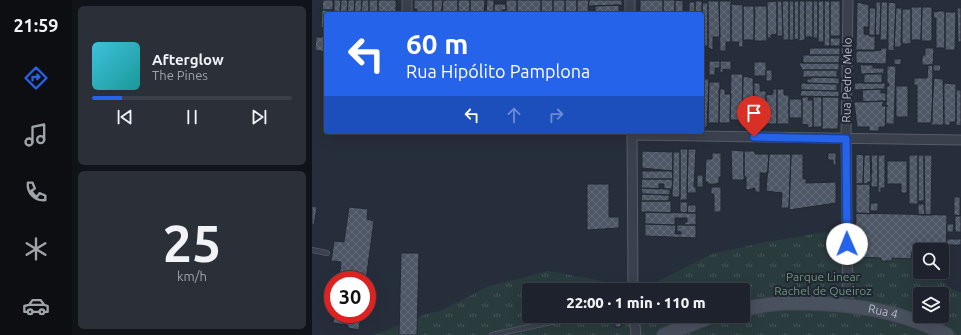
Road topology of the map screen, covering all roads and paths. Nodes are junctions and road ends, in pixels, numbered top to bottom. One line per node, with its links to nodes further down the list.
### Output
1 (407, 0): 4 (street)
2 (630, 0): 5 (street)
3 (848, 0): 8 (street, Rua Pedro Melo)
4 (407, 12)
5 (630, 12)
6 (632, 134): 12 (street)
7 (668, 134): 8 (street)
8 (846, 139): 9 (street); 13 (street, Rua Pedro Melo)
9 (961, 140)
10 (312, 250): 11 (lane)
11 (327, 252)
12 (633, 283)
13 (848, 305): 14 (main road, Rua 4); 21 (main road, Rua 4)
14 (750, 308)
15 (547, 323): 18 (lane)
16 (635, 323): 19 (street)
17 (694, 323): 20 (main road)
18 (492, 335)
19 (636, 335)
20 (664, 335)
21 (947, 335)

